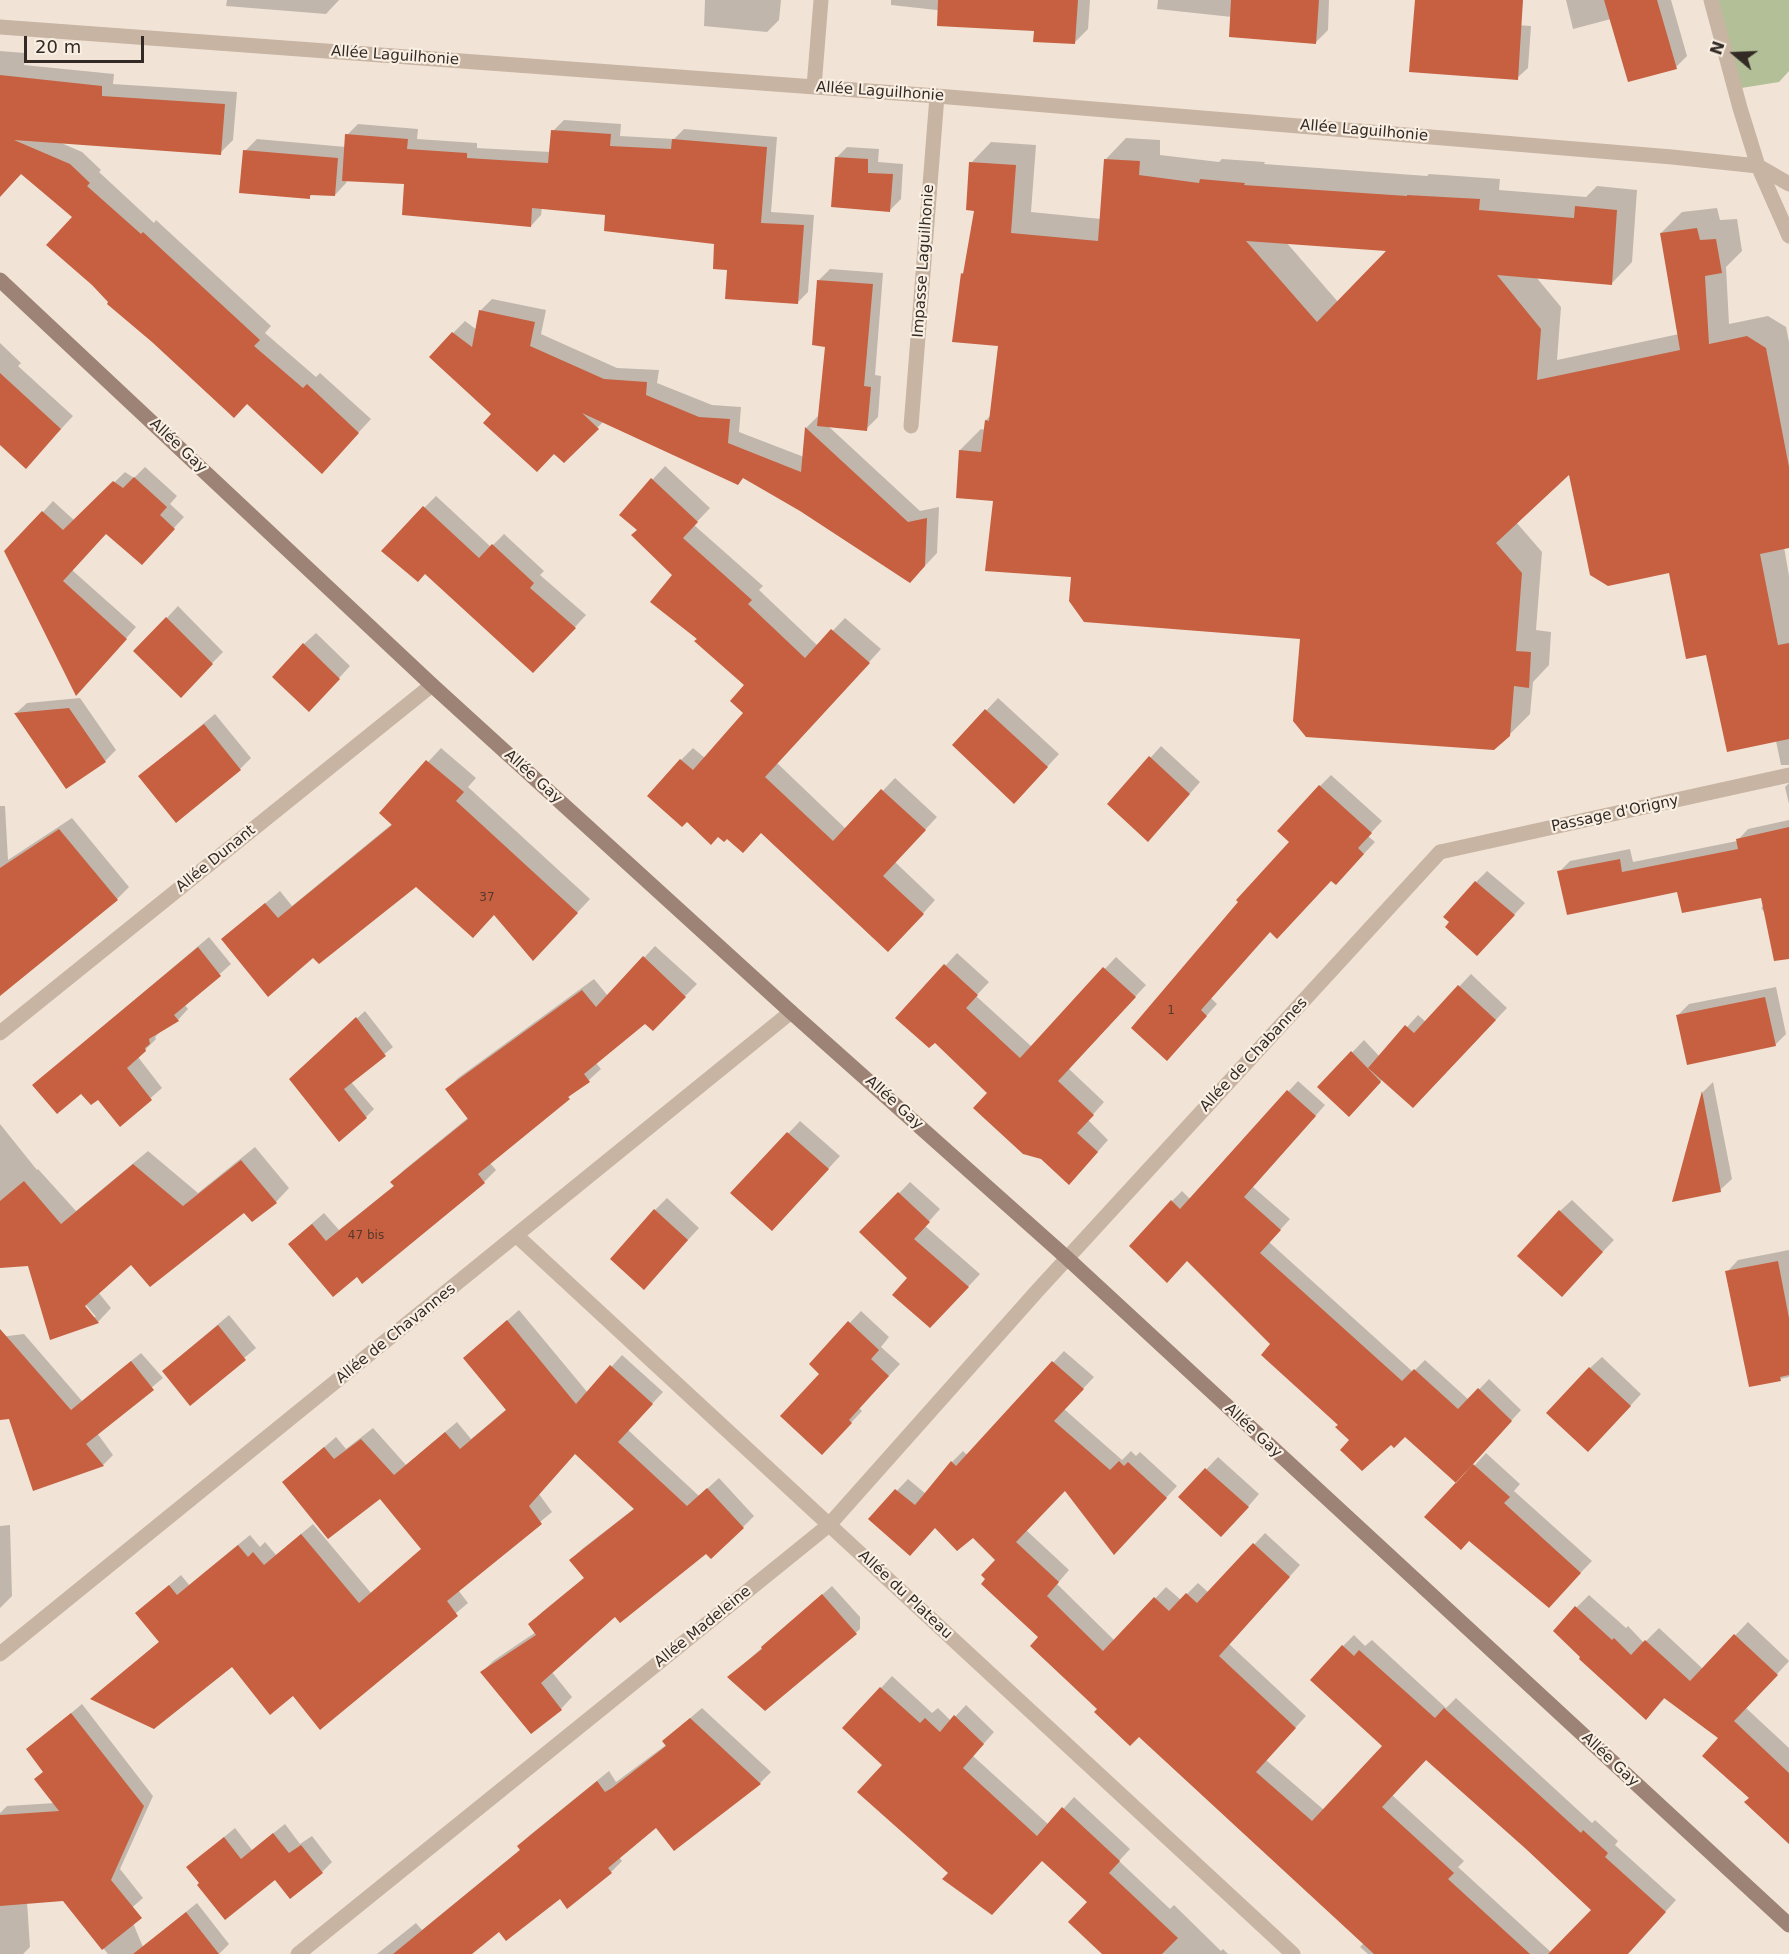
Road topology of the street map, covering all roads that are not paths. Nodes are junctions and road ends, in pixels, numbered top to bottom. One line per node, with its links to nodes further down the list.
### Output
1 (821, 0): 4 (street)
2 (1711, 0): 6 (street)
3 (0, 27): 4 (street, Allée Laguilhonie)
4 (814, 87): 5 (street, Allée Laguilhonie)
5 (937, 96): 6 (street, Allée Laguilhonie); 10 (street, Impasse Laguilhonie)
6 (1758, 166): 7 (street); 8 (street)
7 (1789, 184)
8 (1789, 236)
9 (0, 280): 11 (street, Allée Gay)
10 (911, 426)
11 (432, 685): 14 (street, Allée Gay); 15 (street, Allée Dunant)
12 (1789, 775): 13 (street, Passage d'Origny)
13 (1440, 852): 17 (street, Allée de Chabannes)
14 (791, 1011): 16 (street, Allée de Chavannes); 17 (street, Allée Gay)
15 (0, 1033)
16 (517, 1236): 18 (street, Allée du Plateau); 19 (street, Allée de Chavannes)
17 (1067, 1258): 18 (street, Allée Madeleine); 20 (street, Allée Gay)
18 (829, 1525): 21 (street, Allée Madeleine); 22 (street, Allée du Plateau)
19 (0, 1654)
20 (1789, 1925)
21 (298, 1954)
22 (1293, 1954)

